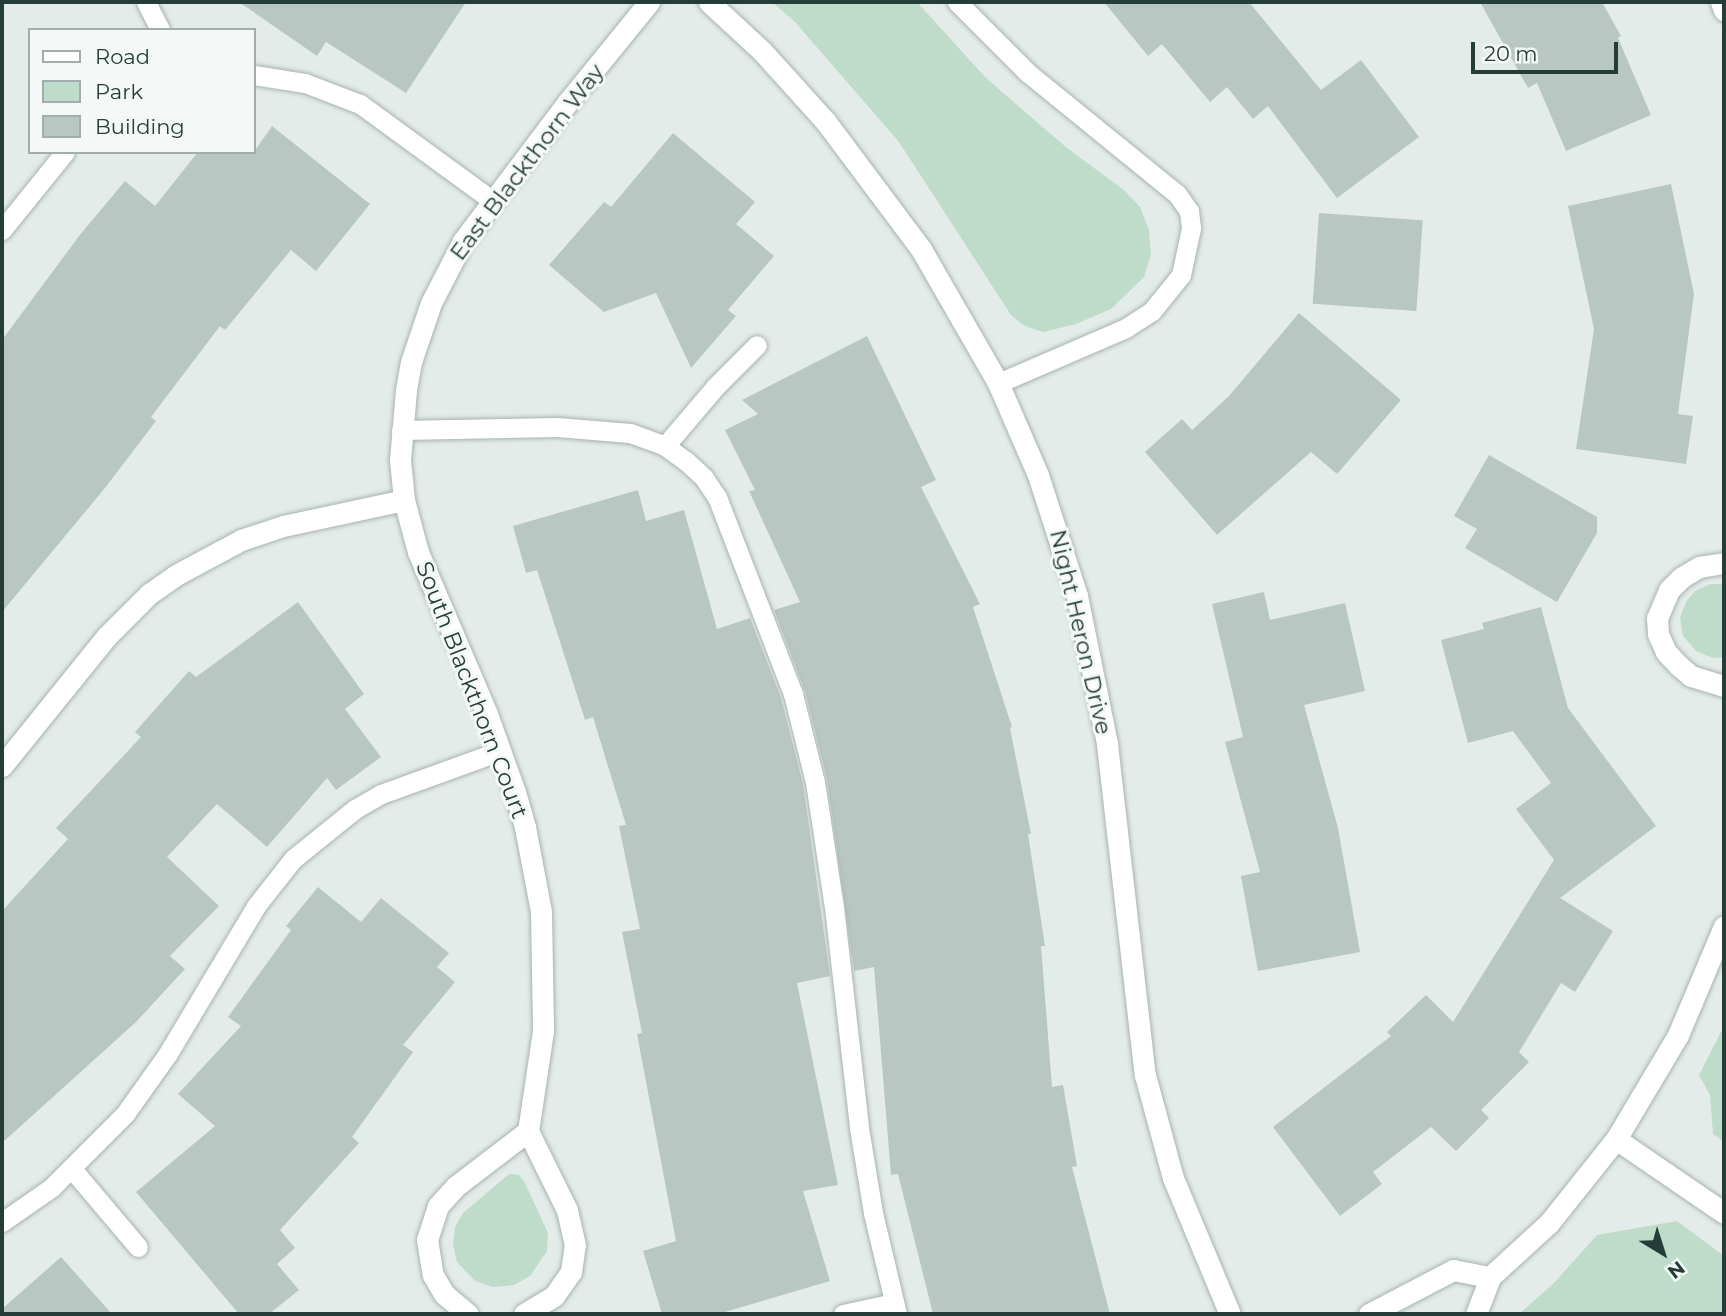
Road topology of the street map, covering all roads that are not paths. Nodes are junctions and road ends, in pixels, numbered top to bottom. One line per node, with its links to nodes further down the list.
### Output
1 (146, 2): 7 (lane)
2 (649, 2): 10 (street, East Blackthorn Way)
3 (709, 2): 13 (street, Night Heron Drive)
4 (957, 2): 13 (lane)
5 (1721, 2): 6 (street)
6 (1724, 10)
7 (159, 28)
8 (256, 75): 10 (lane)
9 (63, 154): 11 (lane)
10 (493, 201): 14 (street, East Blackthorn Way)
11 (2, 230)
12 (758, 345): 15 (lane)
13 (998, 383): 33 (street, Night Heron Drive)
14 (401, 430): 15 (lane); 16 (street, East Blackthorn Way)
15 (665, 446): 29 (lane)
16 (404, 500): 19 (street, South Blackthorn Court); 20 (street)
17 (1724, 563): 18 (street)
18 (1724, 686)
19 (500, 751): 22 (street, South Blackthorn Court); 24 (lane)
20 (2, 766)
21 (1724, 926): 23 (street)
22 (528, 1131): 30 (street); 31 (street)
23 (1616, 1139): 25 (street); 28 (street)
24 (72, 1170): 26 (lane); 27 (lane)
25 (1724, 1213)
26 (2, 1222)
27 (138, 1247)
28 (1490, 1277): 34 (street); 35 (street)
29 (896, 1308): 32 (lane)
30 (468, 1314)
31 (524, 1314)
32 (843, 1314)
33 (1230, 1314)
34 (1368, 1314)
35 (1476, 1314)

